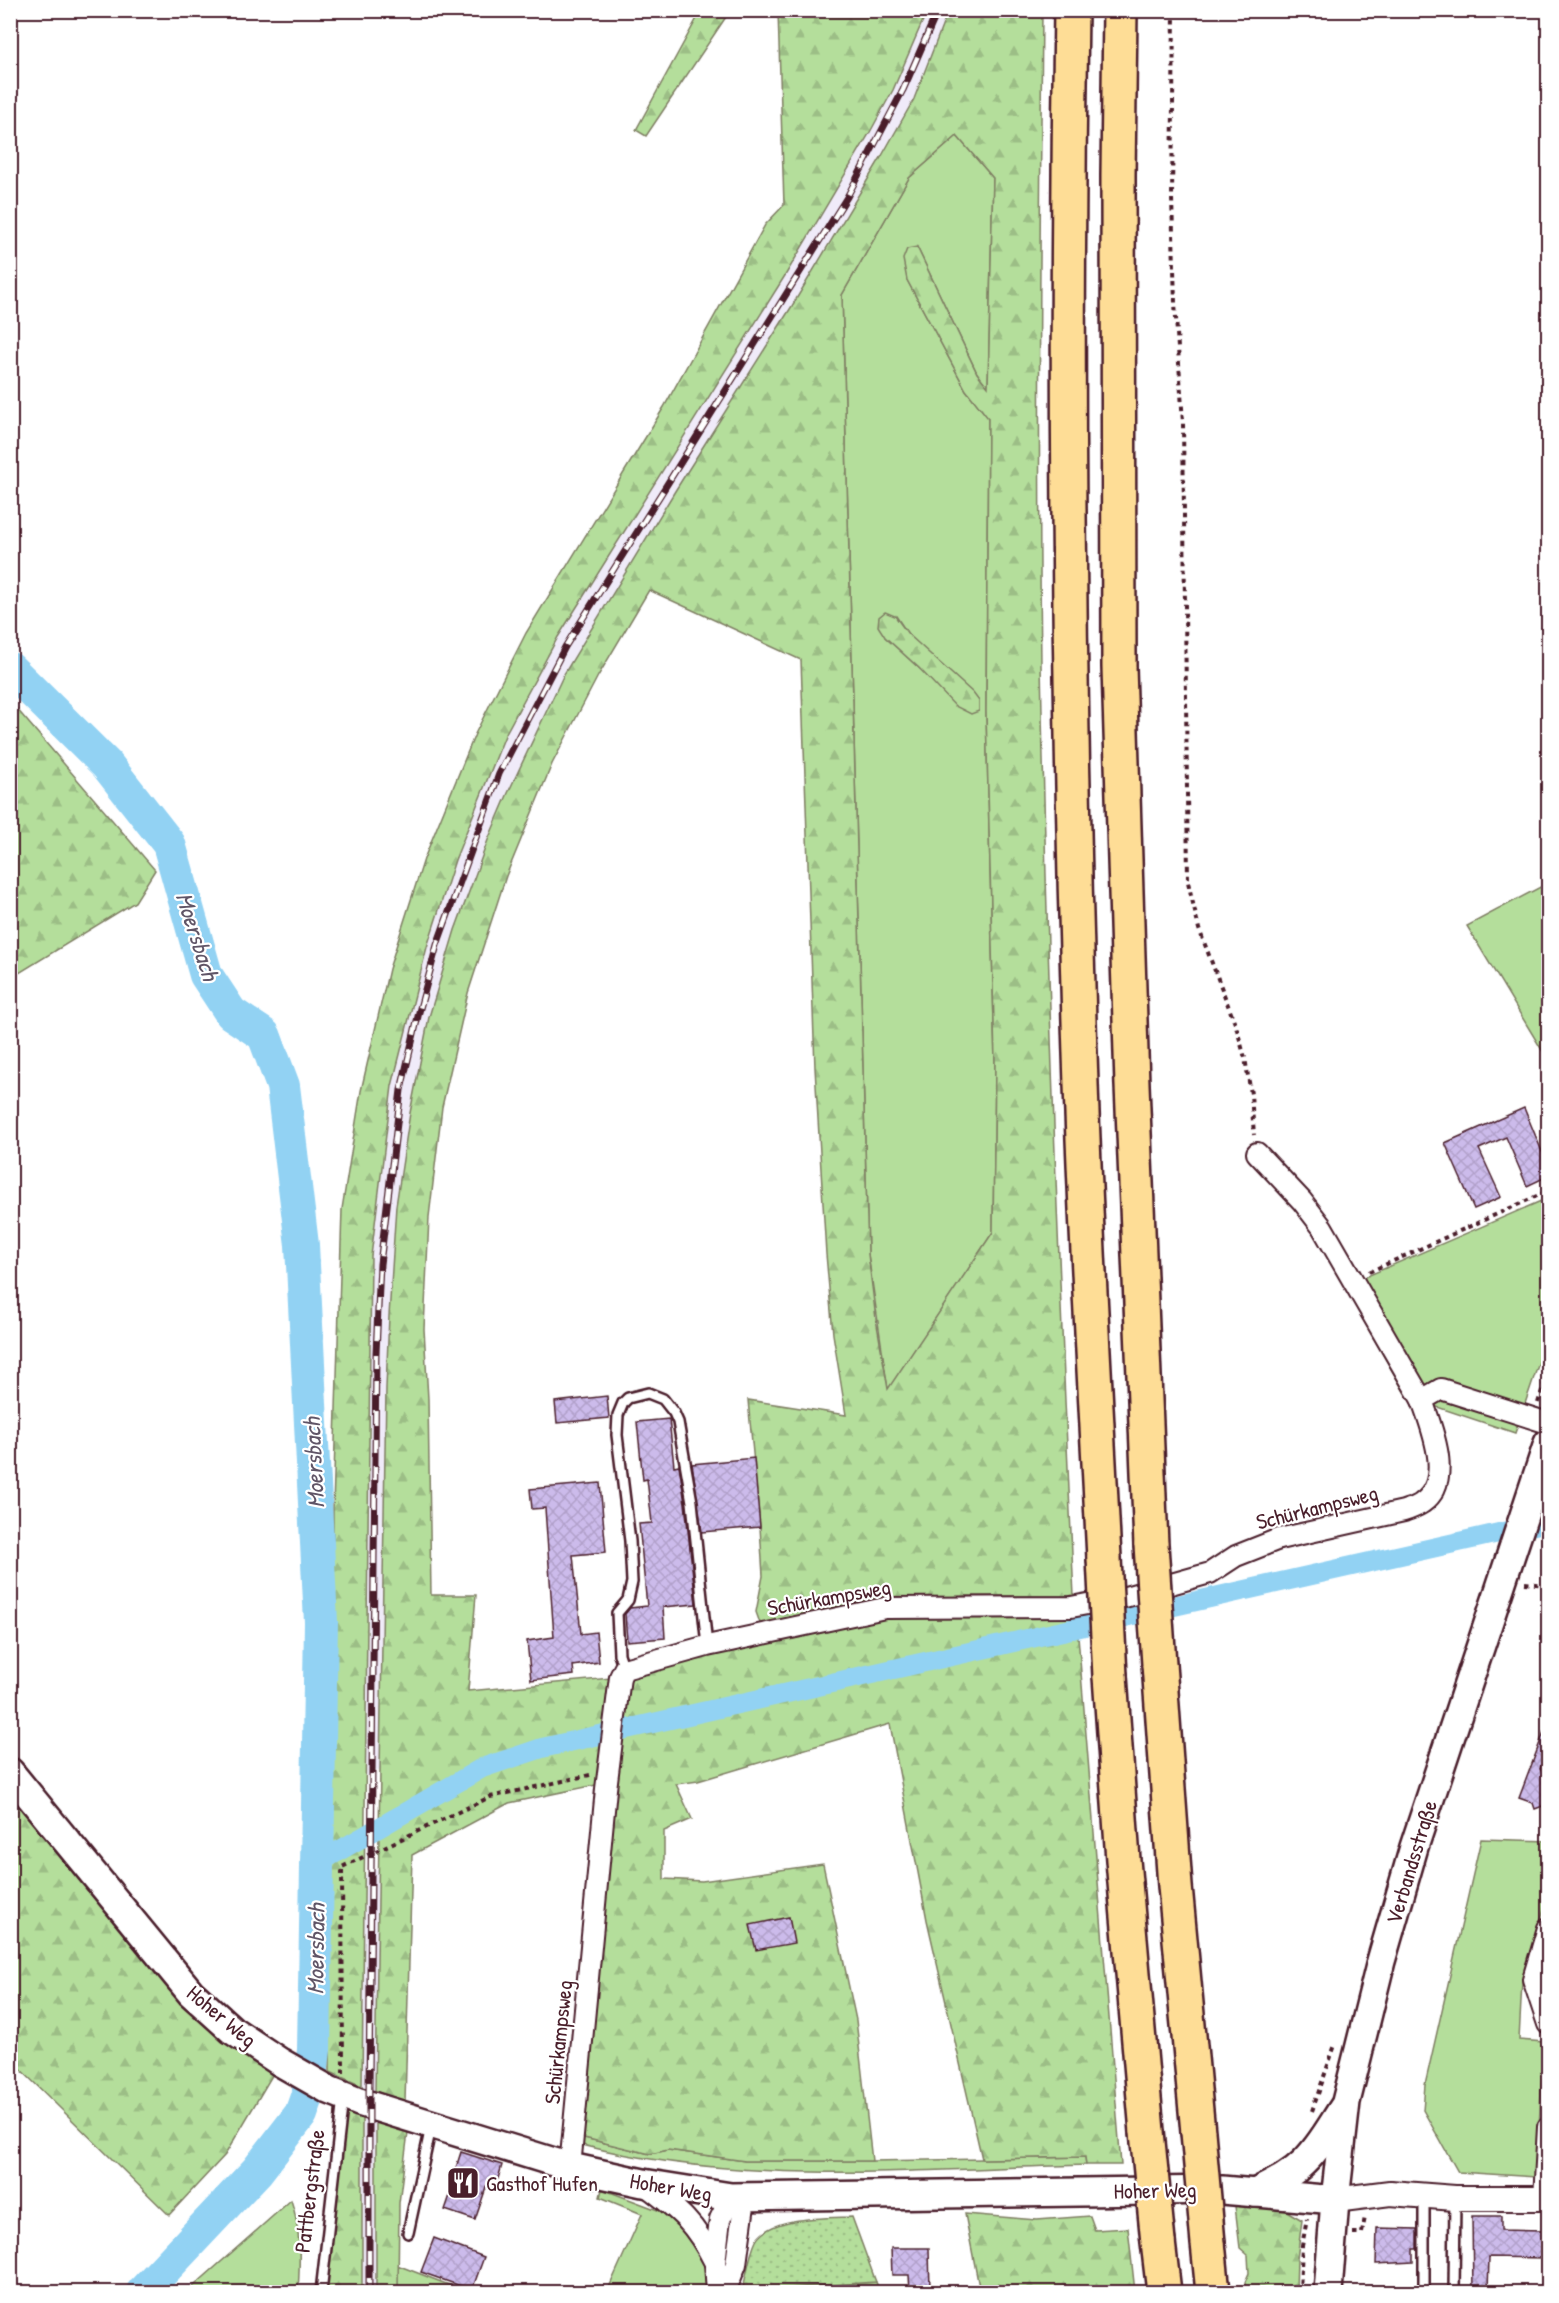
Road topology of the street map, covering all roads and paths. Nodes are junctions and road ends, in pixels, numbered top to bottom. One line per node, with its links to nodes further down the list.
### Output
1 (1071, 10): 33 (highway, bridge)
2 (1120, 10): 34 (highway, bridge)
3 (1173, 10): 4 (path)
4 (1257, 1153): 6 (street, Schürkampsweg)
5 (1548, 1191): 6 (path)
6 (1352, 1280): 7 (street, Schürkampsweg)
7 (1422, 1400): 8 (street); 10 (street, Schürkampsweg)
8 (1548, 1423)
9 (1548, 1443): 17 (main road, Verbandsstraße)
10 (707, 1646): 11 (street, Schürkampsweg); 11 (lane)
11 (624, 1669): 12 (street, Schürkampsweg)
12 (608, 1771): 16 (path); 20 (street, Schürkampsweg)
13 (10, 1772): 16 (main road, Hoher Weg)
14 (1548, 1928): 15 (street)
15 (1547, 2015)
16 (343, 2096): 18 (main road, Hoher Weg); 30 (lane, Pattbergstraße)
17 (1346, 2102): 22 (main road); 26 (main road, Verbandsstraße)
18 (431, 2125): 20 (main road, Hoher Weg); 28 (lane)
19 (1548, 2127): 25 (street)
20 (570, 2167): 21 (main road, Hoher Weg)
21 (643, 2183): 23 (main road, Hoher Weg); 29 (street)
22 (1255, 2193): 23 (main road, Hoher Weg); 26 (main road, Hoher Weg)
23 (738, 2198): 29 (street); 32 (street)
24 (1455, 2198): 25 (street, Hoher Weg); 26 (street, Hoher Weg); 27 (street, Hoher Weg); 37 (lane)
25 (1546, 2198)
26 (1335, 2200): 27 (street, Hoher Weg); 35 (main road, Verbandsstraße)
27 (1424, 2204): 36 (lane)
28 (408, 2233)
29 (715, 2263): 31 (street)
30 (321, 2292)
31 (717, 2292)
32 (725, 2292)
33 (1164, 2292)
34 (1213, 2292)
35 (1328, 2292)
36 (1424, 2292)
37 (1454, 2292)

